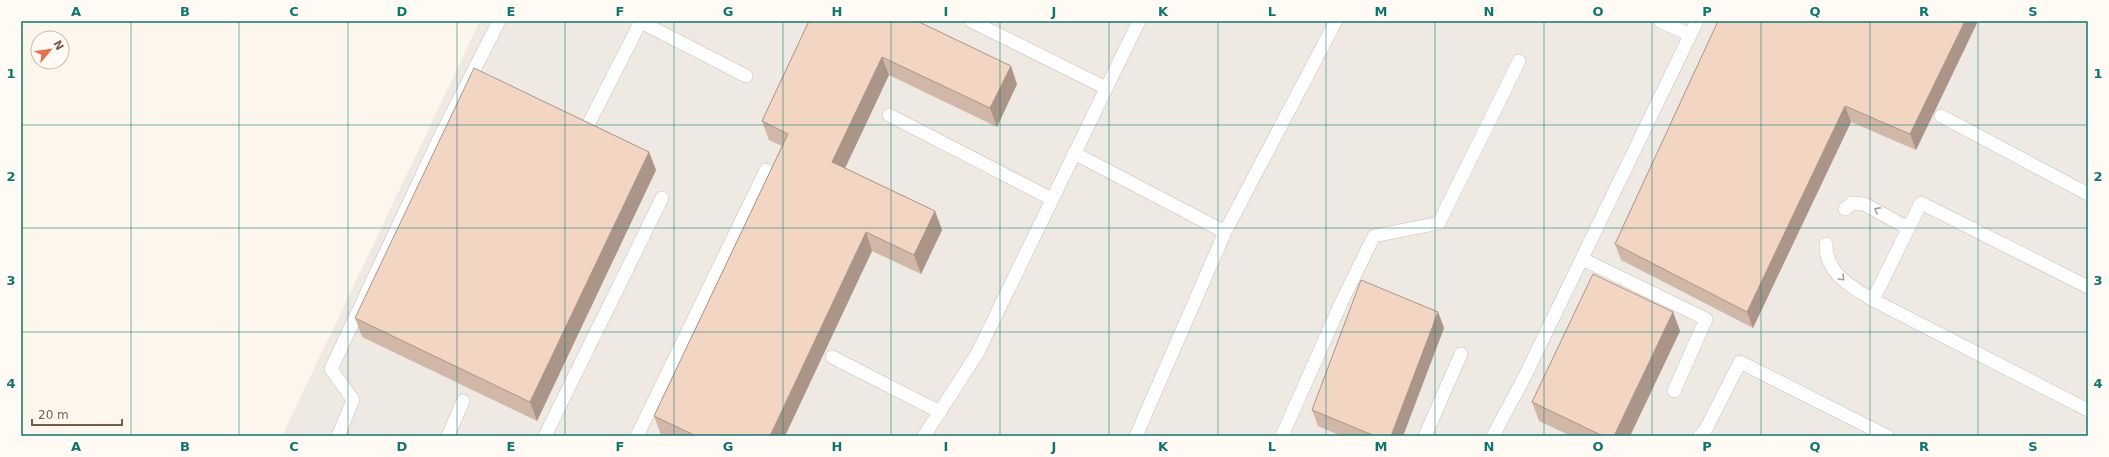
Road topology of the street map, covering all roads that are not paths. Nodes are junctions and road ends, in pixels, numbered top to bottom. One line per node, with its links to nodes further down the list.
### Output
1 (499, 21): 33 (lane)
2 (641, 21): 10 (lane); 14 (lane)
3 (971, 21): 11 (lane)
4 (1139, 21): 11 (lane)
5 (1336, 21): 22 (lane)
6 (1660, 21): 8 (lane)
7 (1697, 21): 8 (lane)
8 (1690, 36): 24 (lane)
9 (1519, 61): 39 (lane)
10 (746, 76)
11 (1106, 88): 15 (lane)
12 (889, 115): 19 (lane)
13 (1941, 116): 17 (lane)
14 (585, 131)
15 (1074, 153): 19 (lane); 22 (lane)
16 (766, 170): 36 (lane)
17 (2088, 194)
18 (662, 198): 35 (lane)
19 (1052, 199): 32 (lane)
20 (1845, 208): 21 (lane, one-way to 20)
21 (1908, 228): 25 (lane); 26 (lane)
22 (1225, 232): 38 (lane)
23 (1826, 244): 26 (lane, one-way to 26)
24 (1582, 259): 29 (lane); 41 (lane)
25 (2088, 287)
26 (1873, 300): 31 (lane)
27 (1461, 354): 40 (lane)
28 (832, 357): 32 (lane)
29 (1674, 391)
30 (463, 401): 34 (lane)
31 (2088, 410)
32 (940, 412): 37 (lane)
33 (338, 436)
34 (448, 436)
35 (545, 436)
36 (637, 436)
37 (924, 436)
38 (1136, 436)
39 (1282, 436)
40 (1425, 436)
41 (1493, 436)
42 (1700, 436): 43 (lane)
43 (1887, 436)

